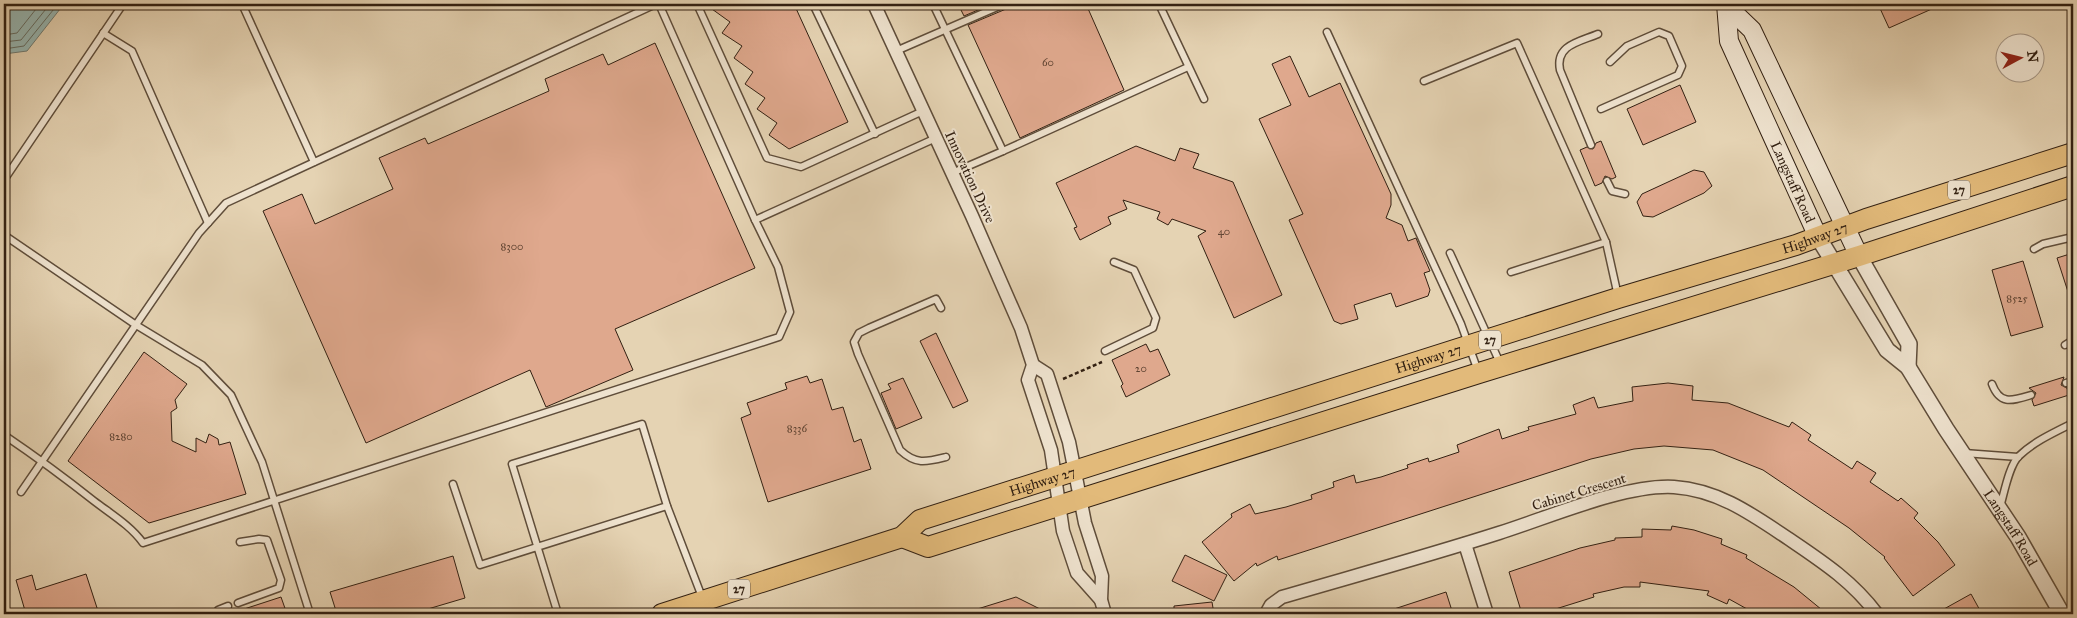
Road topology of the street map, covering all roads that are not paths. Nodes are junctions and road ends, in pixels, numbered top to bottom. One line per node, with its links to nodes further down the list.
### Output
1 (123, 4): 13 (lane)
2 (242, 4): 27 (lane)
3 (658, 4): 27 (lane); 33 (lane)
4 (697, 4): 22 (lane)
5 (813, 4): 22 (lane)
6 (874, 4): 15 (street, Innovation Drive)
7 (933, 4): 11 (lane)
8 (1004, 4): 11 (lane)
9 (1159, 4): 17 (lane)
10 (1726, 5): 35 (main road, Langstaff Road); 37 (main road, Langstaff Road)
11 (946, 29): 15 (lane); 25 (lane)
12 (1327, 32): 51 (lane)
13 (103, 33): 29 (lane); 34 (lane)
14 (1598, 34): 24 (lane)
15 (894, 52): 21 (street, Innovation Drive)
16 (1610, 62): 20 (lane)
17 (1188, 68): 19 (lane); 25 (lane)
18 (1424, 81): 39 (lane)
19 (1204, 99)
20 (1601, 109)
21 (923, 111): 22 (lane); 23 (street, Innovation Drive)
22 (875, 134)
23 (936, 138): 28 (street, Innovation Drive); 33 (lane)
24 (1592, 145)
25 (1003, 151): 28 (lane)
26 (2073, 153): 35 (main road, Highway 27 / 27)
27 (314, 162): 34 (lane)
28 (952, 173): 54 (street, Innovation Drive)
29 (4, 180)
30 (1607, 181): 32 (lane)
31 (2073, 186): 42 (main road, Highway 27 / 27)
32 (1625, 194)
33 (755, 220): 72 (lane)
34 (208, 223): 48 (lane)
35 (1844, 227): 37 (main road, Highway 27 / 27); 42 (main road, Langstaff Road)
36 (4, 235): 48 (lane)
37 (1818, 237): 44 (street, Langstaff Road); 46 (main road, Highway 27 / 27)
38 (2073, 237): 40 (lane)
39 (1606, 242): 45 (lane); 46 (lane)
40 (2034, 249)
41 (1450, 253): 49 (lane)
42 (1859, 256): 44 (main road, Highway 27 / 27); 56 (street, Langstaff Road)
43 (1114, 262): 53 (lane)
44 (1834, 264): 55 (main road, Highway 27 / 27); 56 (street, Langstaff Road)
45 (1511, 272)
46 (1618, 298): 49 (main road, Highway 27 / 27)
47 (941, 308): 65 (lane)
48 (136, 325): 67 (lane); 72 (lane)
49 (1491, 340): 51 (main road, Highway 27 / 27); 55 (lane)
50 (2073, 340): 52 (lane)
51 (1469, 346): 57 (lane); 68 (main road, Highway 27 / 27)
52 (2073, 346)
53 (1105, 351)
54 (1033, 365): 68 (street, Innovation Drive); 69 (street, Innovation Drive)
55 (1501, 366): 57 (main road, Highway 27 / 27)
56 (1908, 367): 64 (street, Langstaff Road)
57 (1479, 373): 73 (main road, Highway 27 / 27)
58 (2073, 381): 60 (lane)
59 (1992, 384): 61 (lane)
60 (2066, 384)
61 (2031, 395)
62 (2073, 424): 66 (lane)
63 (4, 435): 67 (lane)
64 (1963, 452): 66 (lane); 76 (street, Langstaff Road)
65 (946, 457)
66 (2018, 457): 76 (lane)
67 (42, 460): 71 (lane); 72 (lane)
68 (1075, 471): 69 (main road, Highway 27 / 27); 73 (street, Innovation Drive)
69 (1055, 477): 75 (street, Innovation Drive); 77 (main road, Highway 27 / 27)
70 (453, 484): 80 (lane)
71 (21, 492)
72 (274, 499): 86 (lane)
73 (1080, 499): 75 (main road, Highway 27 / 27); 81 (street, Innovation Drive)
74 (667, 506): 80 (lane); 80 (lane); 82 (lane)
75 (1060, 506): 77 (main road, Highway 27 / 27); 81 (street, Innovation Drive)
76 (2000, 508): 93 (street, Langstaff Road)
77 (902, 537): 82 (main road, Highway 27 / 27)
78 (240, 542): 83 (lane)
79 (1465, 544): 90 (street, Cabinet Crescent); 91 (street); 92 (street, Cabinet Crescent)
80 (537, 546): 87 (lane)
81 (1101, 600): 89 (street)
82 (703, 601): 88 (main road, Highway 27 / 27)
83 (238, 603)
84 (228, 606): 85 (lane)
85 (218, 610)
86 (310, 614)
87 (558, 614)
88 (662, 614)
89 (1105, 614)
90 (1266, 614)
91 (1487, 614)
92 (1877, 614)
93 (2062, 614)

